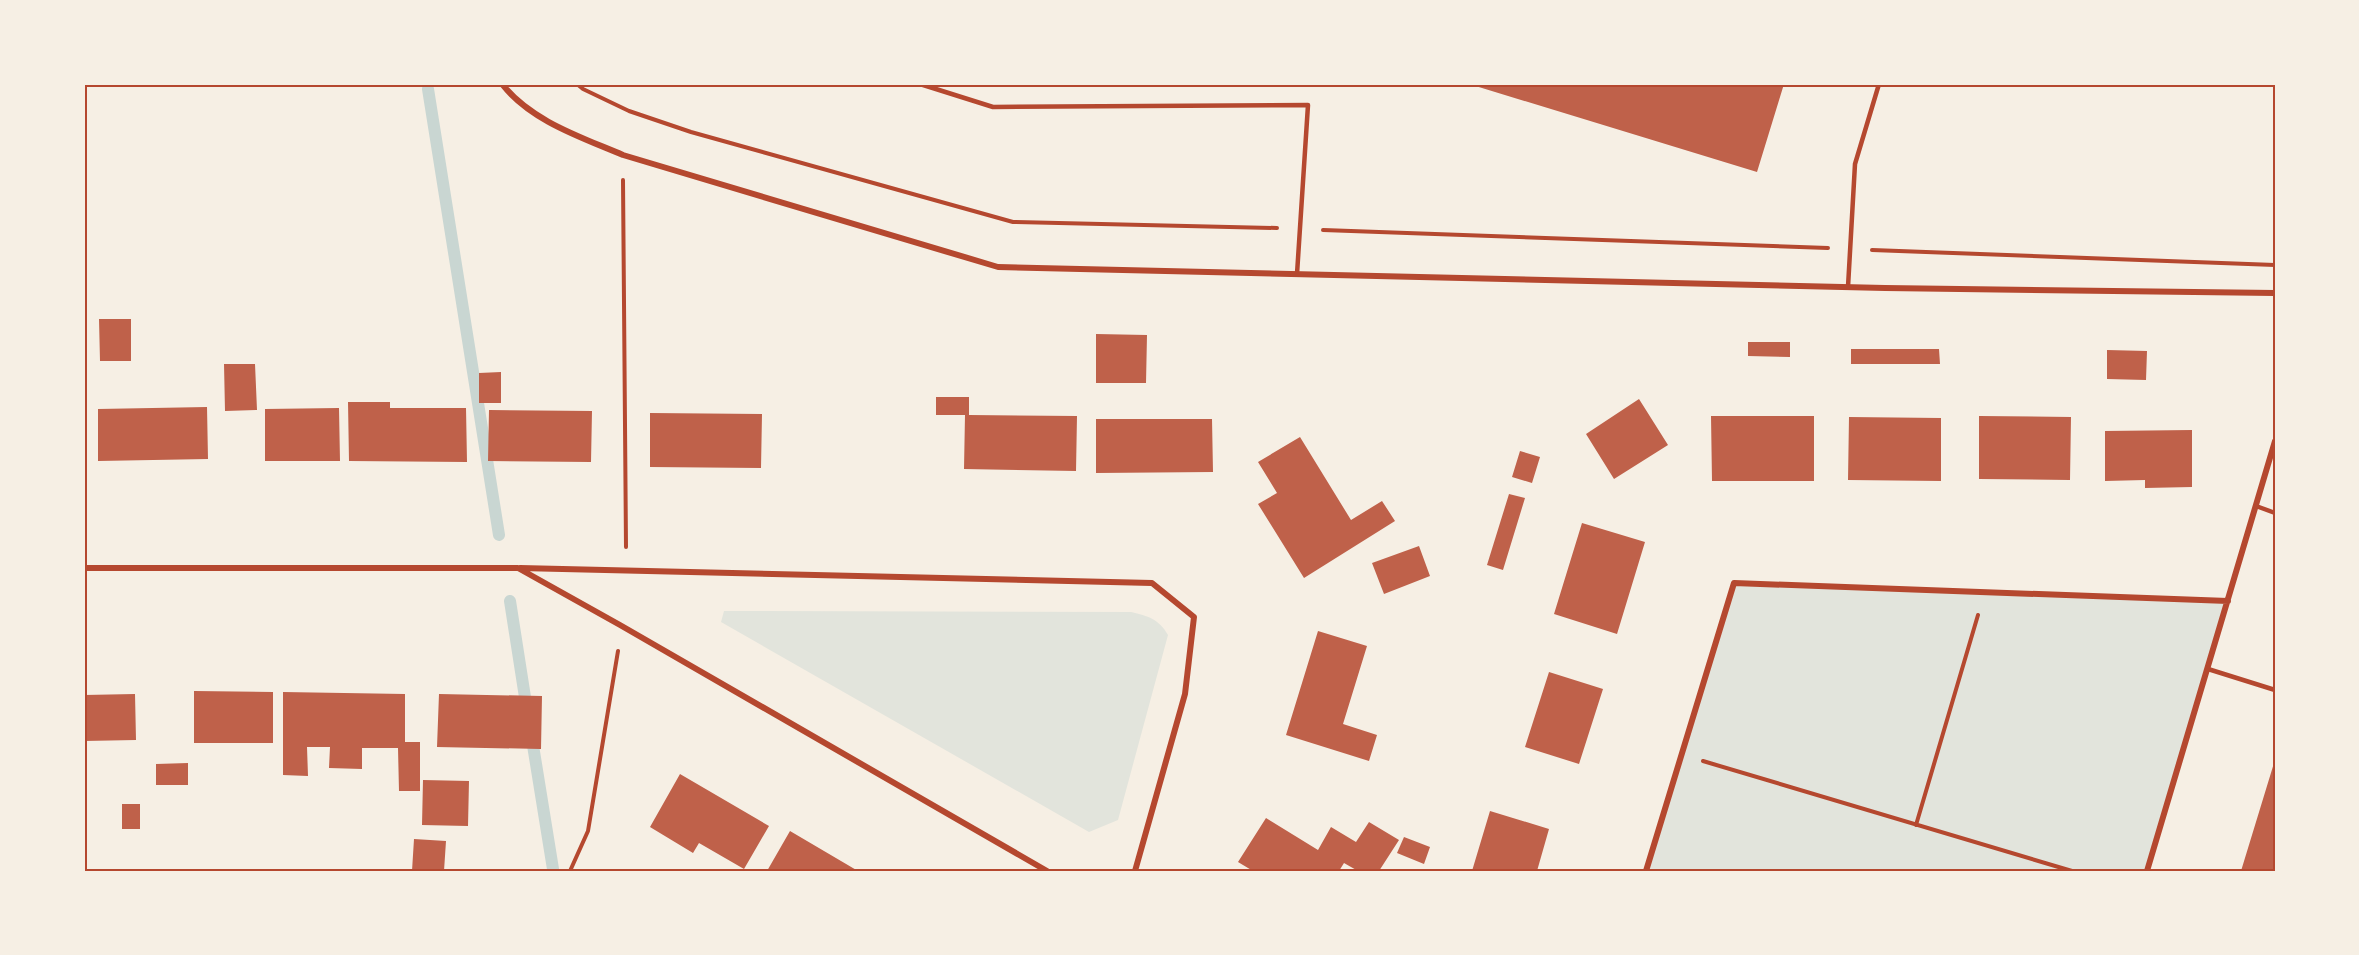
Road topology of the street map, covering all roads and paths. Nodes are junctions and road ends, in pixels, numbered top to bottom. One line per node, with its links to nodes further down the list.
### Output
1 (502, 84): 5 (street)
2 (577, 84): 6 (path)
3 (920, 84): 6 (lane)
4 (1879, 84): 7 (lane)
5 (623, 155): 9 (street); 17 (path)
6 (1300, 229): 7 (path); 9 (lane)
7 (1850, 249): 8 (path); 10 (lane)
8 (2275, 265)
9 (1297, 274): 10 (street)
10 (1848, 287): 11 (street)
11 (2275, 293)
12 (2275, 441): 13 (street)
13 (2256, 506): 14 (lane); 19 (street)
14 (2275, 513)
15 (84, 568): 16 (street)
16 (518, 568): 17 (street); 20 (street)
17 (626, 571): 27 (street)
18 (1985, 592): 19 (street); 23 (street); 24 (path)
19 (2228, 601): 21 (street)
20 (621, 625): 25 (path); 26 (street)
21 (2208, 669): 22 (lane); 30 (street)
22 (2275, 690)
23 (1682, 755): 24 (path); 28 (street)
24 (1916, 825): 29 (path)
25 (570, 871)
26 (1047, 871)
27 (1135, 871)
28 (1646, 871)
29 (2072, 871)
30 (2147, 871)

